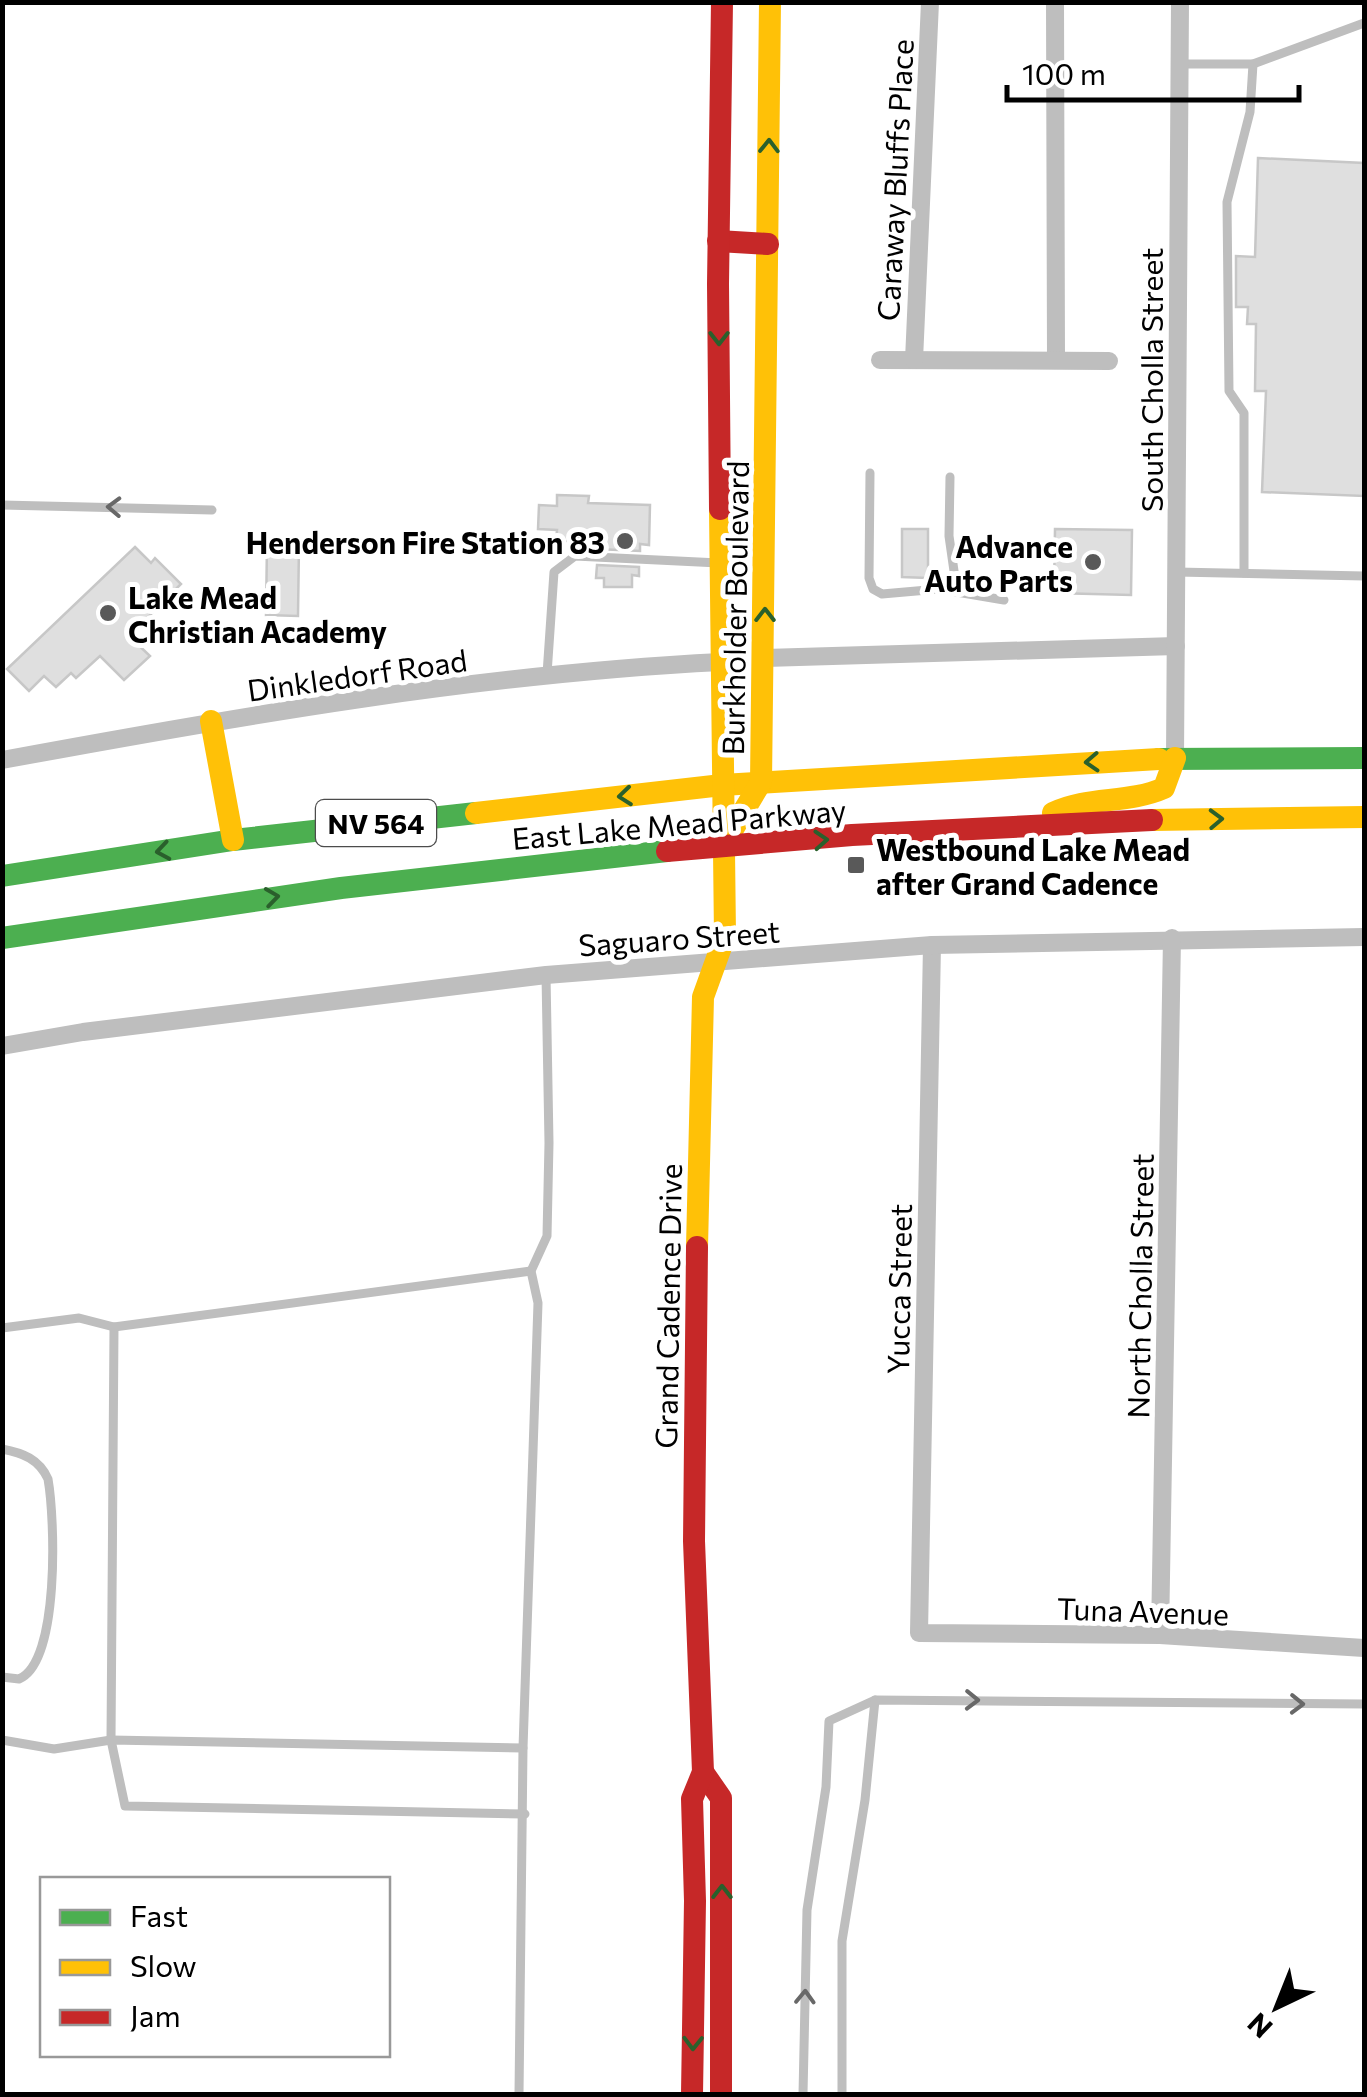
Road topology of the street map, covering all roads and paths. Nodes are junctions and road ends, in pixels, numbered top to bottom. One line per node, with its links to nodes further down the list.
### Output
1 (722, 2): 9 (main road, Burkholder Boulevard)
2 (770, 2): 10 (main road, Burkholder Boulevard, one-way to 2)
3 (930, 2): 12 (street, Caraway Bluffs Place)
4 (1055, 2): 13 (street)
5 (1180, 2): 7 (street, South Cholla Street)
6 (1364, 23): 8 (lane)
7 (1180, 64): 8 (lane); 22 (street, South Cholla Street)
8 (1253, 64): 23 (lane)
9 (718, 241): 10 (main road); 16 (main road, Burkholder Boulevard, one-way to 16)
10 (768, 244): 15 (main road, Burkholder Boulevard)
11 (880, 360): 12 (street)
12 (914, 360): 13 (street)
13 (1056, 360): 14 (street)
14 (1109, 361)
15 (766, 404): 16 (main road); 28 (main road, Burkholder Boulevard, one-way to 15)
16 (719, 406): 21 (main road, Burkholder Boulevard)
17 (870, 473): 25 (lane)
18 (950, 478): 25 (lane)
19 (2, 505): 20 (lane, one-way to 19)
20 (212, 510)
21 (720, 563): 29 (main road, Burkholder Boulevard); 30 (lane)
22 (1176, 572): 23 (lane); 27 (street, South Cholla Street)
23 (1244, 573): 24 (lane)
24 (1364, 576)
25 (957, 592): 26 (lane)
26 (1004, 600)
27 (1176, 646): 28 (street); 32 (street, South Cholla Street)
28 (765, 658): 35 (main road, Burkholder Boulevard)
29 (721, 662): 30 (street, Dinkledorf Road); 36 (main road, Burkholder Boulevard)
30 (546, 677): 31 (street, Dinkledorf Road)
31 (211, 722): 34 (street, Dinkledorf Road); 39 (main road)
32 (1175, 758): 33 (main road, East Lake Mead Parkway / NV 564); 35 (main road, East Lake Mead Parkway / NV 564, one-way to 35); 38 (main road)
33 (1364, 758)
34 (2, 760)
35 (761, 782): 36 (main road, East Lake Mead Parkway / NV 564); 40 (main road, Burkholder Boulevard)
36 (722, 785): 39 (main road, East Lake Mead Parkway / NV 564, one-way to 39); 40 (main road, Burkholder Boulevard)
37 (1364, 817): 38 (main road, East Lake Mead Parkway / NV 564, one-way to 37)
38 (1034, 824): 40 (main road, East Lake Mead Parkway / NV 564, one-way to 38)
39 (233, 840): 41 (main road, East Lake Mead Parkway / NV 564, one-way to 41)
40 (724, 844): 43 (main road, East Lake Mead Parkway / NV 564, one-way to 40); 46 (main road, Grand Cadence Drive)
41 (2, 876)
42 (1364, 937): 44 (street, Saguaro Street)
43 (2, 938)
44 (1172, 938): 45 (street, Saguaro Street); 54 (street, North Cholla Street)
45 (932, 945): 46 (street, Saguaro Street); 53 (street, Yucca Street)
46 (716, 962): 47 (street, Saguaro Street); 62 (main road, Grand Cadence Drive)
47 (546, 975): 48 (street, Saguaro Street); 49 (lane)
48 (2, 1046)
49 (531, 1271): 50 (lane); 61 (lane)
50 (114, 1327): 51 (lane); 60 (lane)
51 (2, 1328)
52 (2, 1449): 56 (lane)
53 (919, 1634): 54 (street, Tuna Avenue)
54 (1160, 1635): 55 (street, Tuna Avenue)
55 (1364, 1648)
56 (2, 1677)
57 (874, 1700): 58 (lane, one-way to 58); 67 (lane, one-way to 57); 68 (lane)
58 (1364, 1704)
59 (2, 1740): 60 (lane)
60 (111, 1740): 61 (lane); 63 (lane)
61 (523, 1748): 63 (lane)
62 (703, 1772): 65 (main road, Grand Cadence Drive, one-way to 65); 66 (main road, Grand Cadence Drive, one-way to 62)
63 (524, 1814): 64 (lane)
64 (519, 2094)
65 (692, 2094)
66 (721, 2094)
67 (802, 2094)
68 (842, 2094)

